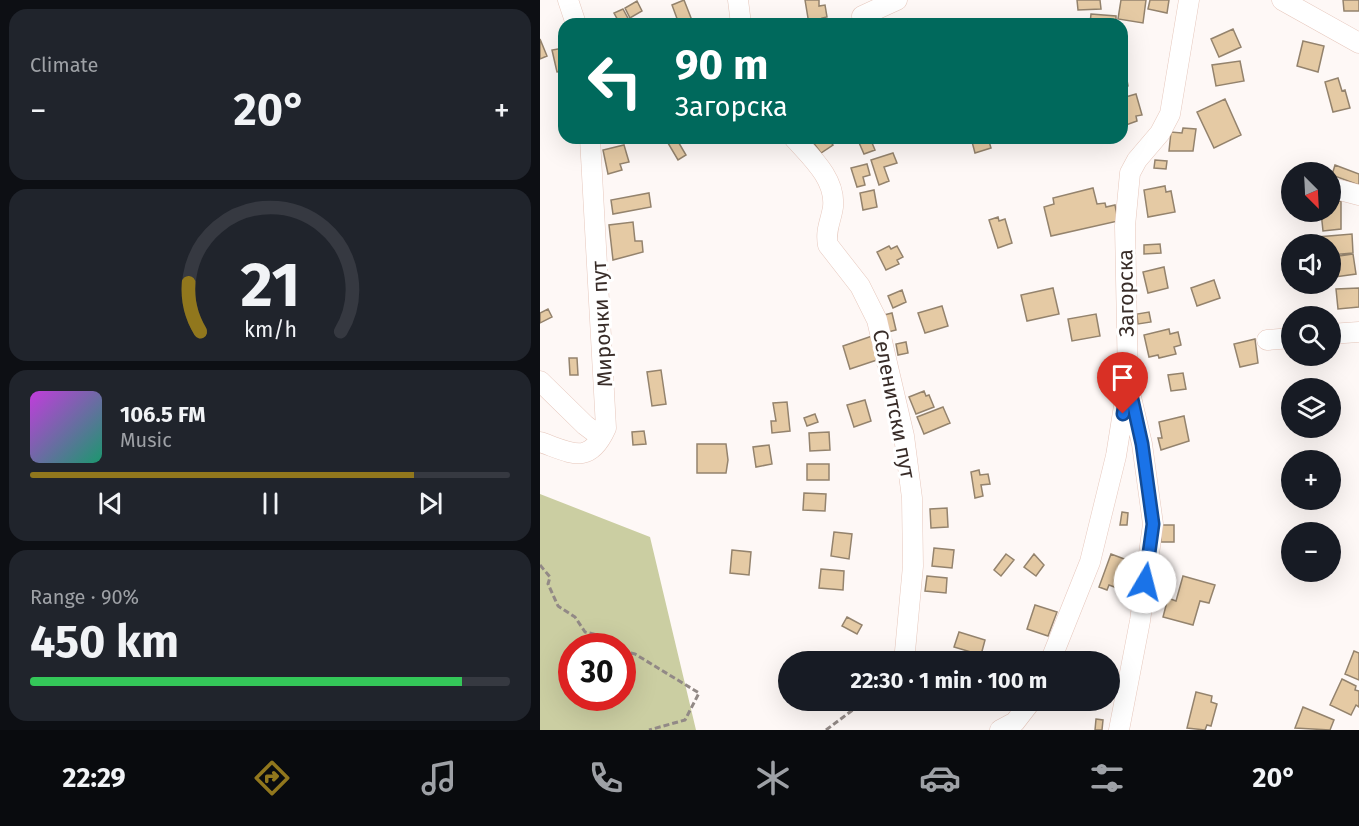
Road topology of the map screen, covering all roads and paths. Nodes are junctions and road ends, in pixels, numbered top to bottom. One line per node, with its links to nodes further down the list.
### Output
1 (568, 0): 7 (street)
2 (738, 0): 8 (street)
3 (897, 0): 6 (street)
4 (1189, 0): 17 (street, Загорска)
5 (1282, 0): 9 (street)
6 (862, 16)
7 (574, 18)
8 (740, 18)
9 (1359, 43)
10 (590, 144): 18 (street, Мирочки пут)
11 (799, 144): 22 (street, Селенитски пут)
12 (1359, 332): 13 (street)
13 (1341, 333)
14 (1281, 339): 15 (street)
15 (1268, 340)
16 (540, 381): 18 (street)
17 (1128, 381): 23 (street, Загорска); 30 (street)
18 (601, 437): 19 (street)
19 (540, 442)
20 (540, 565): 21 (path)
21 (589, 633)
22 (905, 651)
23 (1055, 651)
24 (636, 655): 27 (path)
25 (851, 711): 28 (path)
26 (1024, 711): 29 (street)
27 (649, 730)
28 (826, 730)
29 (1000, 730)
30 (1119, 730)

